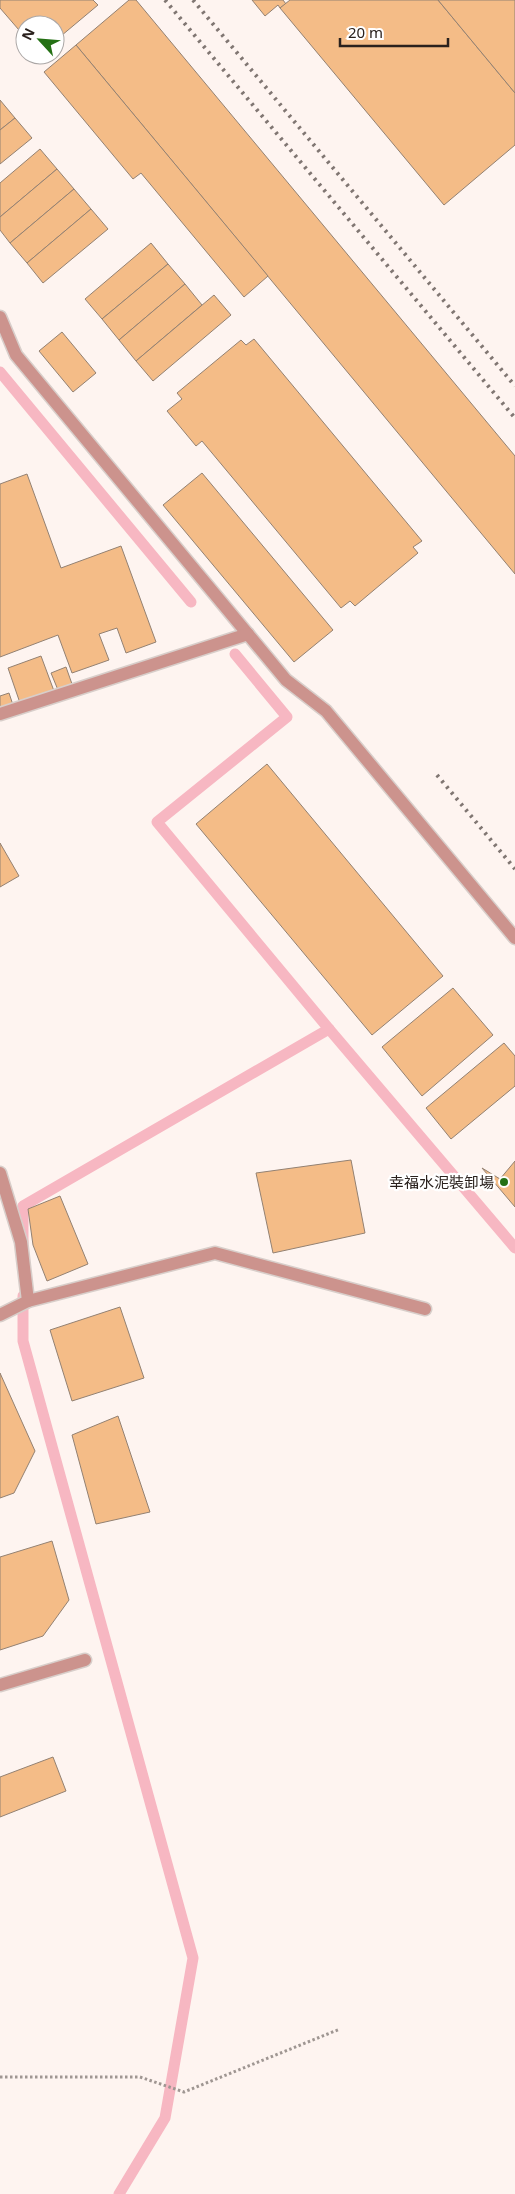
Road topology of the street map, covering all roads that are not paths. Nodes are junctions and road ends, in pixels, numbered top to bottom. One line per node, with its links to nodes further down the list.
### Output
1 (0, 316): 2 (street)
2 (248, 634): 3 (street); 4 (street)
3 (0, 714)
4 (515, 938)
5 (0, 1173): 6 (street)
6 (28, 1301): 7 (street); 8 (street)
7 (425, 1309)
8 (0, 1315)
9 (85, 1660): 10 (street)
10 (0, 1685)

